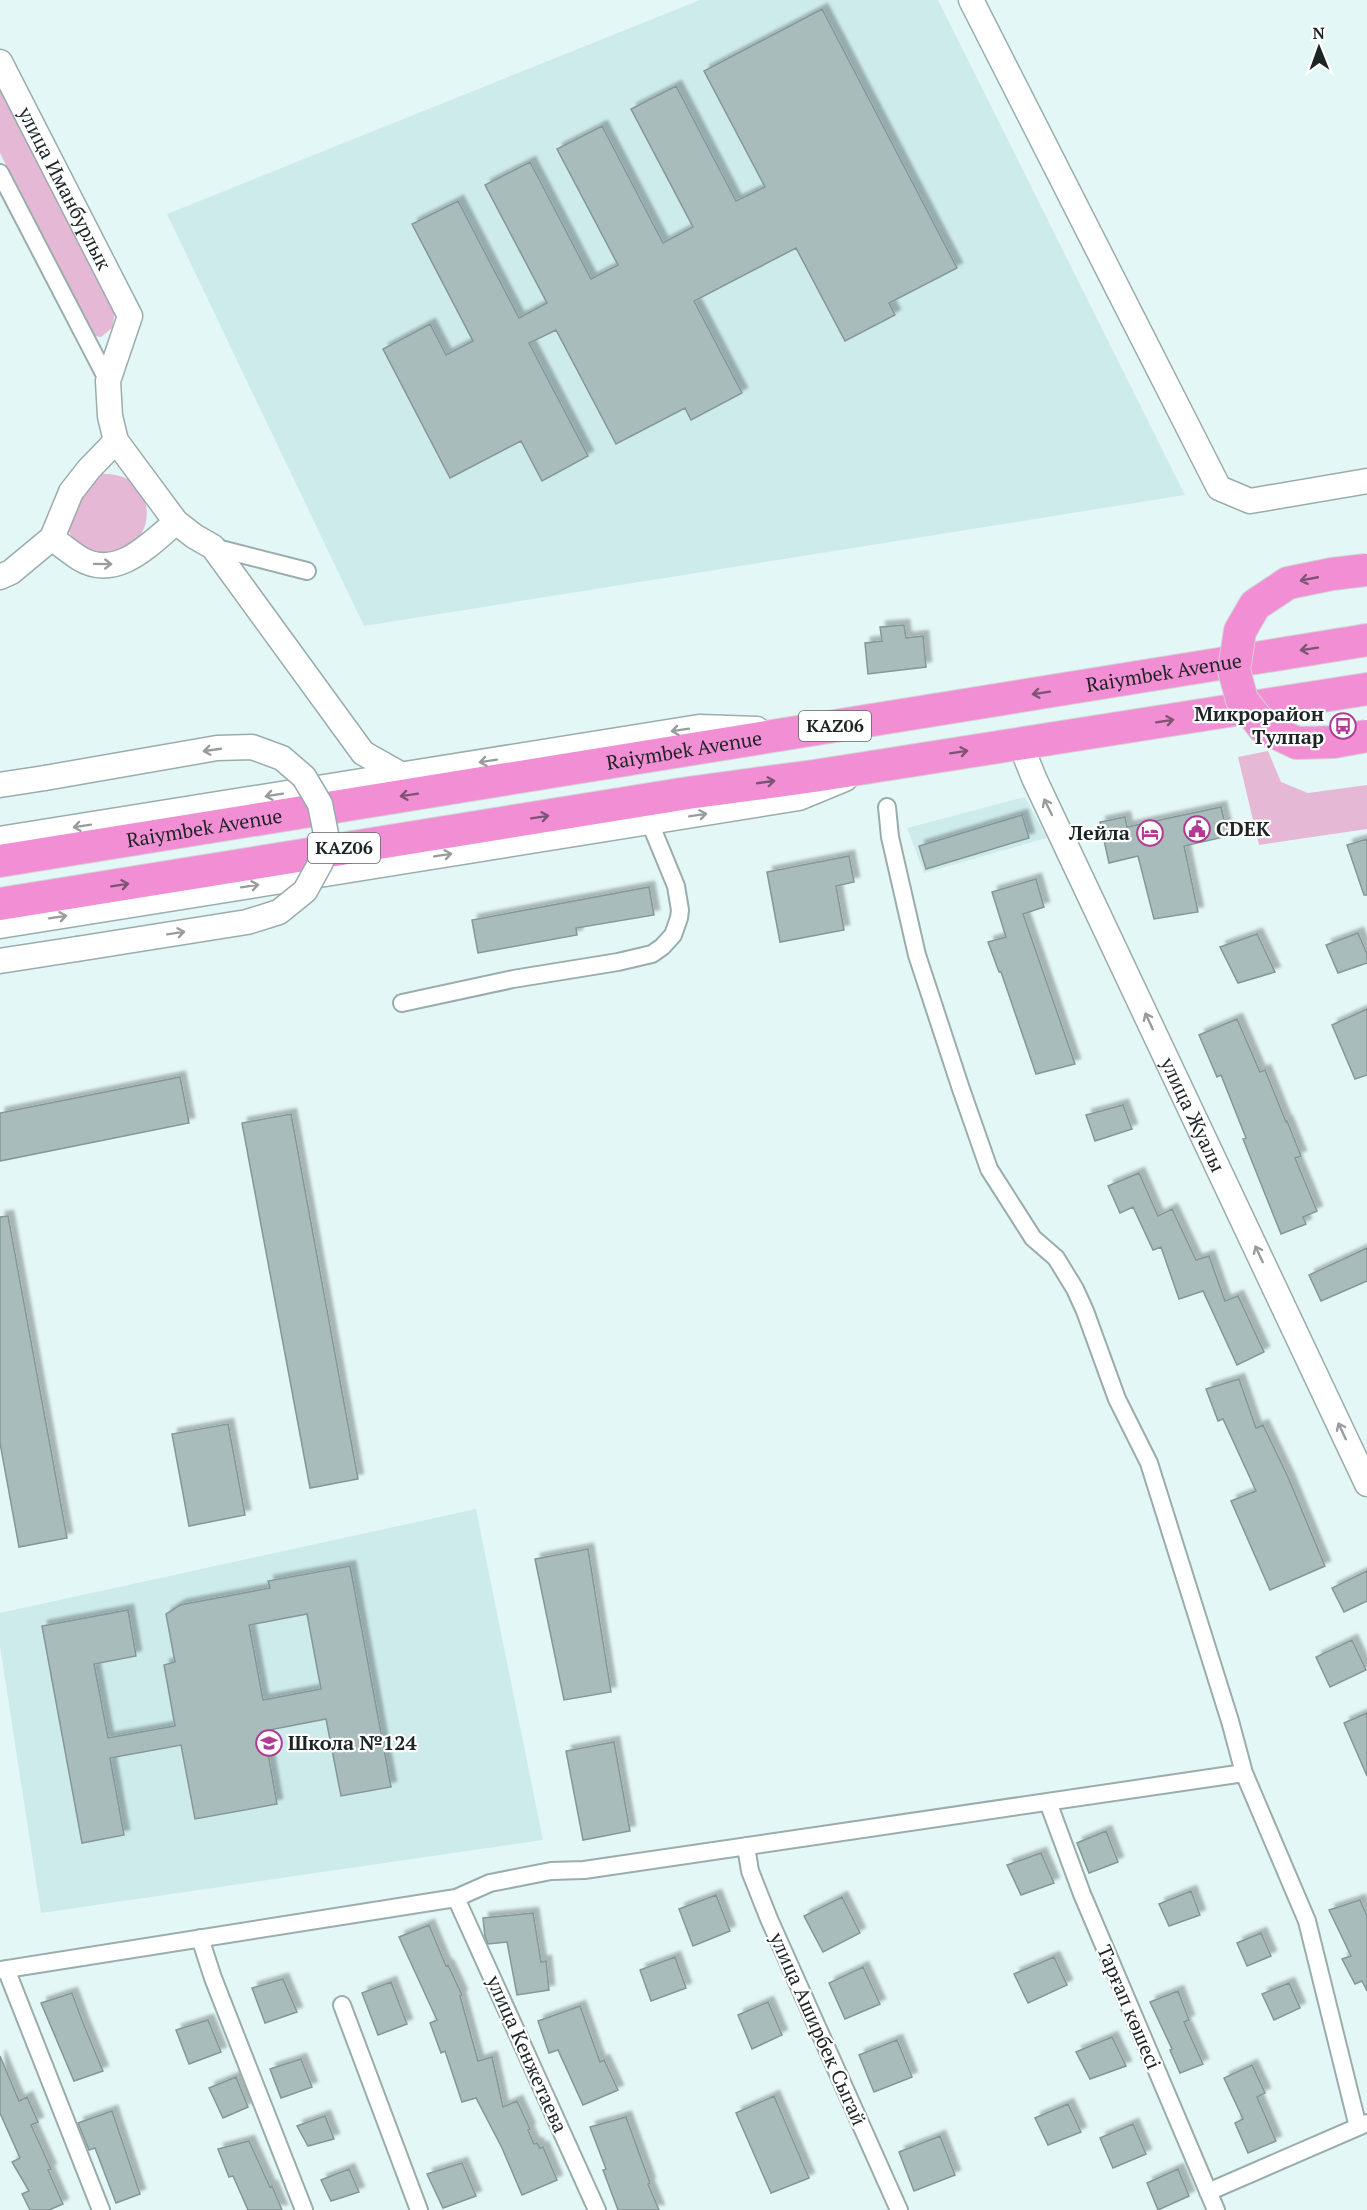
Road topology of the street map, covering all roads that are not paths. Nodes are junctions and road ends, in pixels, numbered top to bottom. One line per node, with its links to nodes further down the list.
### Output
1 (971, 0): 6 (street)
2 (0, 62): 4 (street, улица Иманбурлык)
3 (0, 172): 4 (street)
4 (108, 381): 5 (street)
5 (116, 441): 7 (street); 8 (street)
6 (1367, 482)
7 (176, 522): 8 (street, one-way to 7); 9 (street)
8 (52, 538): 12 (street)
9 (213, 547): 11 (street); 16 (street)
10 (1367, 570): 17 (highway, one-way to 17, bridge)
11 (307, 571)
12 (0, 577)
13 (1367, 640): 15 (highway, Raiymbek Avenue / KАZ06, one-way to 15)
14 (1367, 689): 18 (highway, KАZ06, one-way to 14)
15 (801, 731): 20 (street, one-way to 20); 26 (highway, Raiymbek Avenue / KАZ06, one-way to 26)
16 (349, 733): 20 (street); 21 (street)
17 (1367, 736)
18 (1020, 743): 19 (highway, KАZ06, one-way to 18); 31 (street, улица Жуалы, one-way to 18)
19 (882, 764): 24 (street, one-way to 19); 27 (highway, KАZ06, one-way to 19)
20 (402, 775): 21 (street)
21 (340, 784): 25 (street, one-way to 25)
22 (0, 785): 29 (street, one-way to 22, bridge)
23 (887, 807): 32 (street)
24 (651, 822): 28 (street, one-way to 24); 30 (street)
25 (0, 839)
26 (0, 861)
27 (0, 904)
28 (0, 926)
29 (0, 961)
30 (402, 1003)
31 (1367, 1484)
32 (1244, 1773): 33 (street); 39 (street)
33 (1048, 1802): 34 (street); 40 (street, Тарғап көшесі)
34 (746, 1846): 35 (street); 45 (street, улица Аширбек Сыгай)
35 (456, 1898): 36 (street); 44 (street, улица Кенжетаева)
36 (200, 1938): 37 (street); 42 (street)
37 (3, 1969): 41 (street)
38 (342, 2005): 43 (street)
39 (1363, 2125): 40 (street)
40 (1208, 2192): 46 (street, Тарғап көшесі)
41 (101, 2210)
42 (304, 2210)
43 (419, 2210)
44 (597, 2210)
45 (899, 2210)
46 (1216, 2210)

